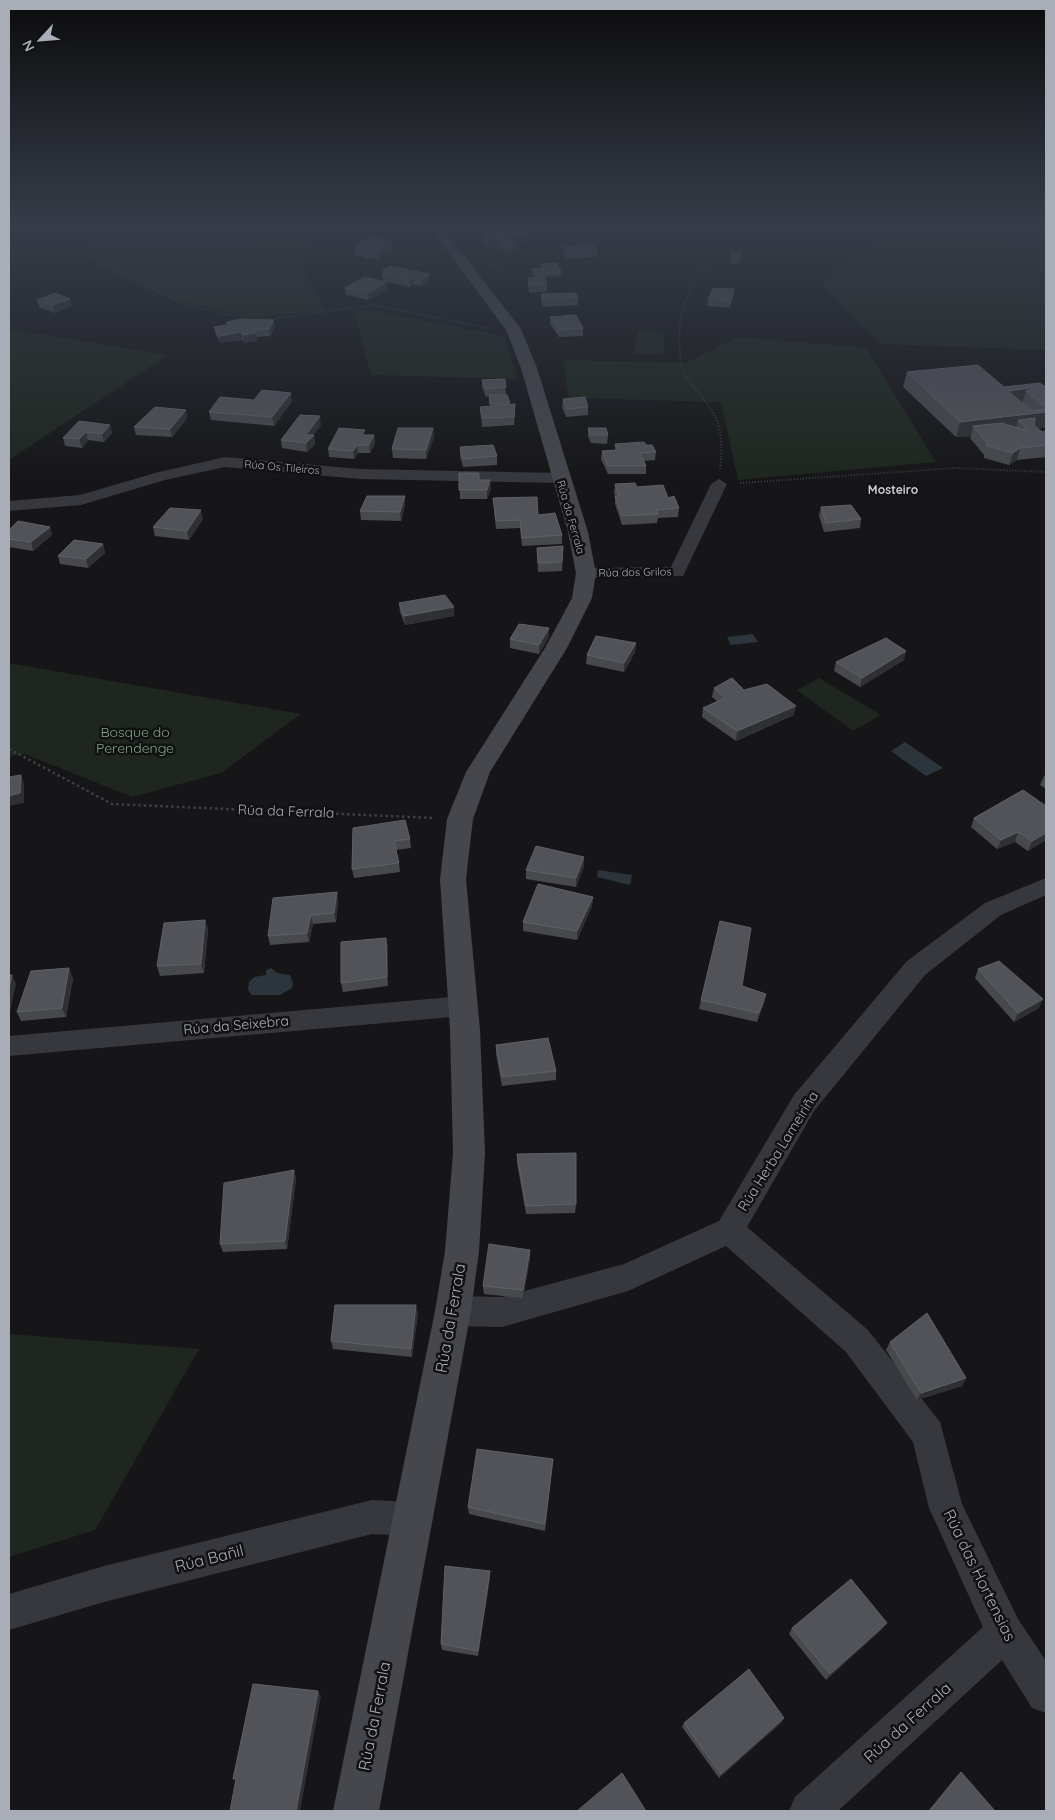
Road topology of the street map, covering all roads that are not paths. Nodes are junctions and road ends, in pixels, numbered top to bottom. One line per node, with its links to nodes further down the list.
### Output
1 (501, 311): 2 (street, Rúa da Ferrala)
2 (560, 478): 4 (street, Rúa Os Tileiros); 5 (street, Rúa da Ferrala)
3 (719, 484): 5 (street, Rúa dos Grilos)
4 (9, 506)
5 (586, 573): 7 (street, Rúa da Ferrala)
6 (1046, 886): 9 (street, Rúa Herba Lameiriña)
7 (463, 1006): 8 (street, Rúa da Seixebra); 10 (street, Rúa da Ferrala)
8 (9, 1046)
9 (729, 1230): 10 (street); 13 (street, Rúa das Hortensias)
10 (453, 1310): 11 (street, Rúa da Ferrala)
11 (412, 1519): 12 (street, Rúa Bañil); 15 (street, Rúa da Ferrala)
12 (9, 1612)
13 (1005, 1632): 14 (street, Rúa das Hortensias); 16 (street, Rúa da Ferrala)
14 (1046, 1694)
15 (356, 1811)
16 (809, 1811)

